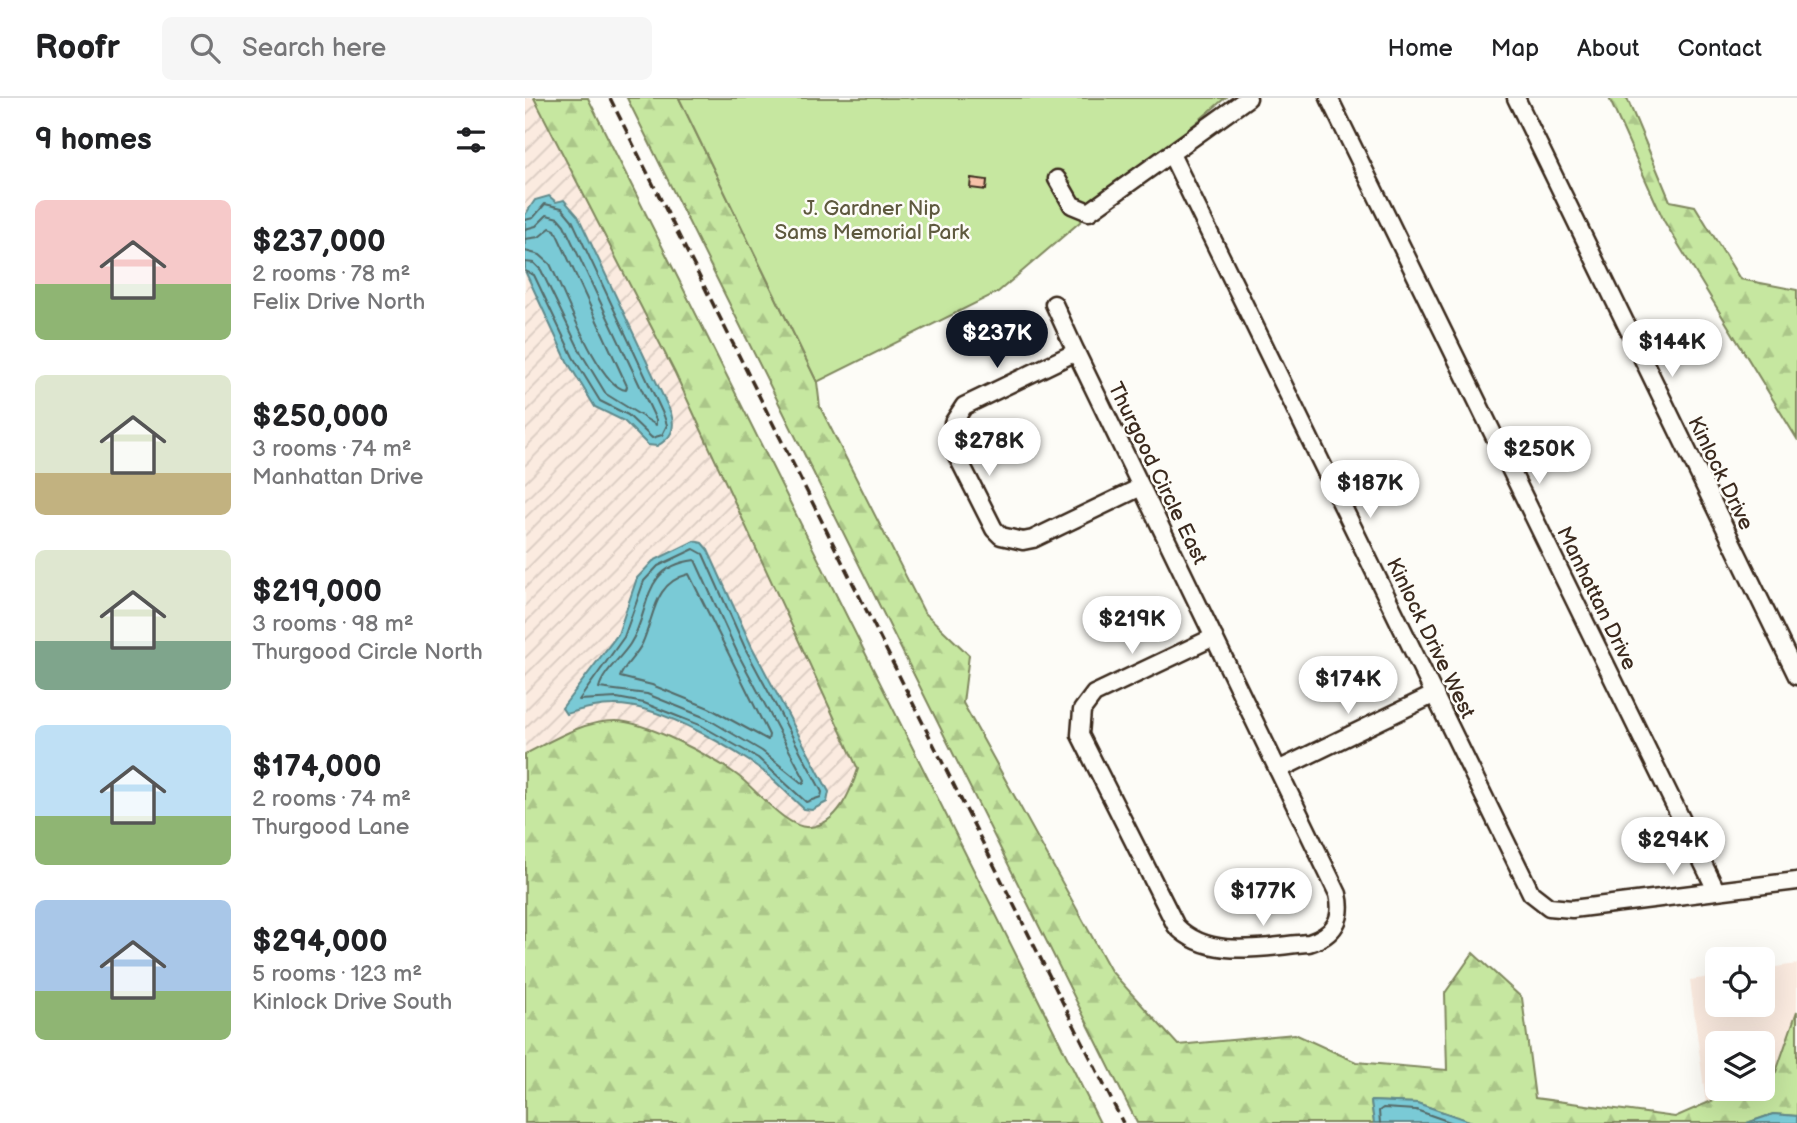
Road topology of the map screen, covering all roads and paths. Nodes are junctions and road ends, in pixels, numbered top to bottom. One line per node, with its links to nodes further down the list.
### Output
1 (1248, 98): 4 (street)
2 (1329, 98): 14 (street, Manhattan Drive)
3 (1516, 98): 10 (street, Kinlock Drive)
4 (1171, 154): 5 (street); 11 (street, Kinlock Drive West)
5 (1057, 179)
6 (1054, 304): 7 (street, Thurgood Circle East)
7 (1076, 352): 8 (street, Thurgood Circle East); 8 (street)
8 (1141, 486): 9 (street, Thurgood Circle East)
9 (1214, 637): 12 (street, Thurgood Circle East); 12 (street, Thurgood Circle East)
10 (1797, 676)
11 (1435, 694): 12 (street); 14 (street, Kinlock Drive West)
12 (1278, 771)
13 (1797, 881): 14 (street)
14 (1716, 890)

